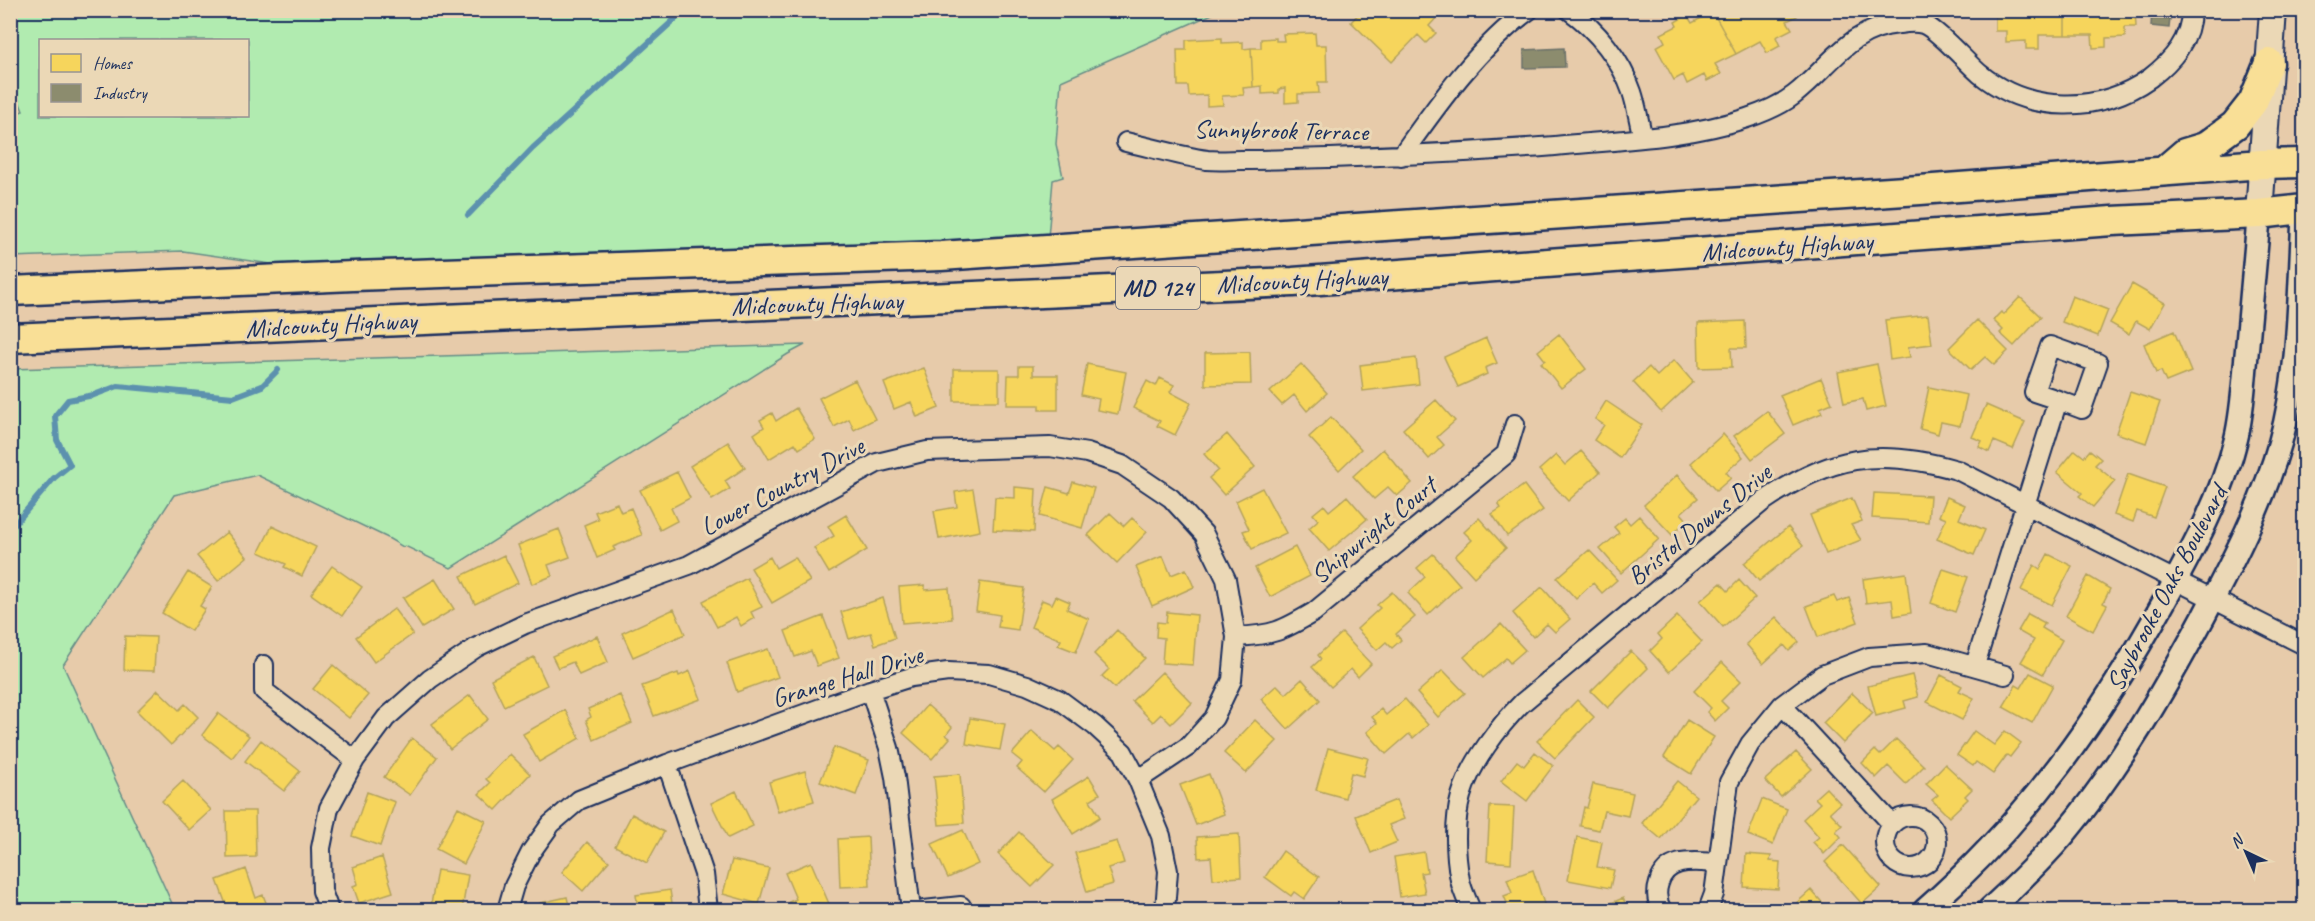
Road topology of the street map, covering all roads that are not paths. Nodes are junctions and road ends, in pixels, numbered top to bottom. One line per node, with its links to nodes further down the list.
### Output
1 (1529, 10): 9 (street, Sunnybrook Terrace)
2 (1569, 10): 7 (street)
3 (2191, 10): 5 (street, Sunnybrook Terrace)
4 (2273, 10): 6 (main road, Saybrooke Oaks Boulevard)
5 (1926, 17): 7 (street, Sunnybrook Terrace)
6 (2269, 63): 11 (main road, Saybrooke Oaks Boulevard); 12 (main road)
7 (1643, 138): 9 (street, Sunnybrook Terrace)
8 (1126, 142): 9 (street, Sunnybrook Terrace)
9 (1401, 156)
10 (2304, 163): 11 (main road, Midcounty Highway)
11 (2262, 164): 12 (main road, Midcounty Highway / MD 124); 14 (main road, Saybrooke Oaks Boulevard)
12 (2162, 172): 15 (main road, Midcounty Highway / MD 124)
13 (2304, 208): 14 (main road, Midcounty Highway / MD 124); 21 (street, Saybrooke Oaks Boulevard)
14 (2259, 213): 16 (main road, Midcounty Highway / MD 124); 20 (street, Saybrooke Oaks Boulevard)
15 (10, 291)
16 (10, 338)
17 (2058, 400): 19 (street)
18 (1515, 424): 22 (street, Shipwright Court)
19 (2027, 505): 20 (street, Bristol Downs Drive); 25 (street); 41 (street, Bristol Downs Drive)
20 (2176, 580): 21 (street, Bristol Downs Drive); 44 (street, Saybrooke Oaks Boulevard)
21 (2213, 599): 23 (street, Bristol Downs Drive); 45 (street, Saybrooke Oaks Boulevard)
22 (1236, 637): 29 (street, Lower Country Drive); 31 (street, Lower Country Drive)
23 (2304, 645)
24 (264, 665): 29 (street)
25 (1976, 665): 26 (street); 28 (street)
26 (2005, 675)
27 (870, 690): 30 (street, Grange Hall Drive); 31 (street, Grange Hall Drive); 37 (street)
28 (1782, 705): 32 (street); 33 (street)
29 (355, 760): 34 (street, Lower Country Drive)
30 (667, 764): 35 (street, Grange Hall Drive); 36 (street)
31 (1138, 780): 40 (street, Grange Hall Drive)
32 (1892, 824)
33 (1718, 863): 42 (street); 43 (street)
34 (328, 910)
35 (507, 910)
36 (708, 910)
37 (911, 910)
38 (924, 910): 39 (street)
39 (962, 910)
40 (1165, 910)
41 (1471, 910)
42 (1662, 910)
43 (1708, 910)
44 (1925, 910)
45 (1989, 910)

